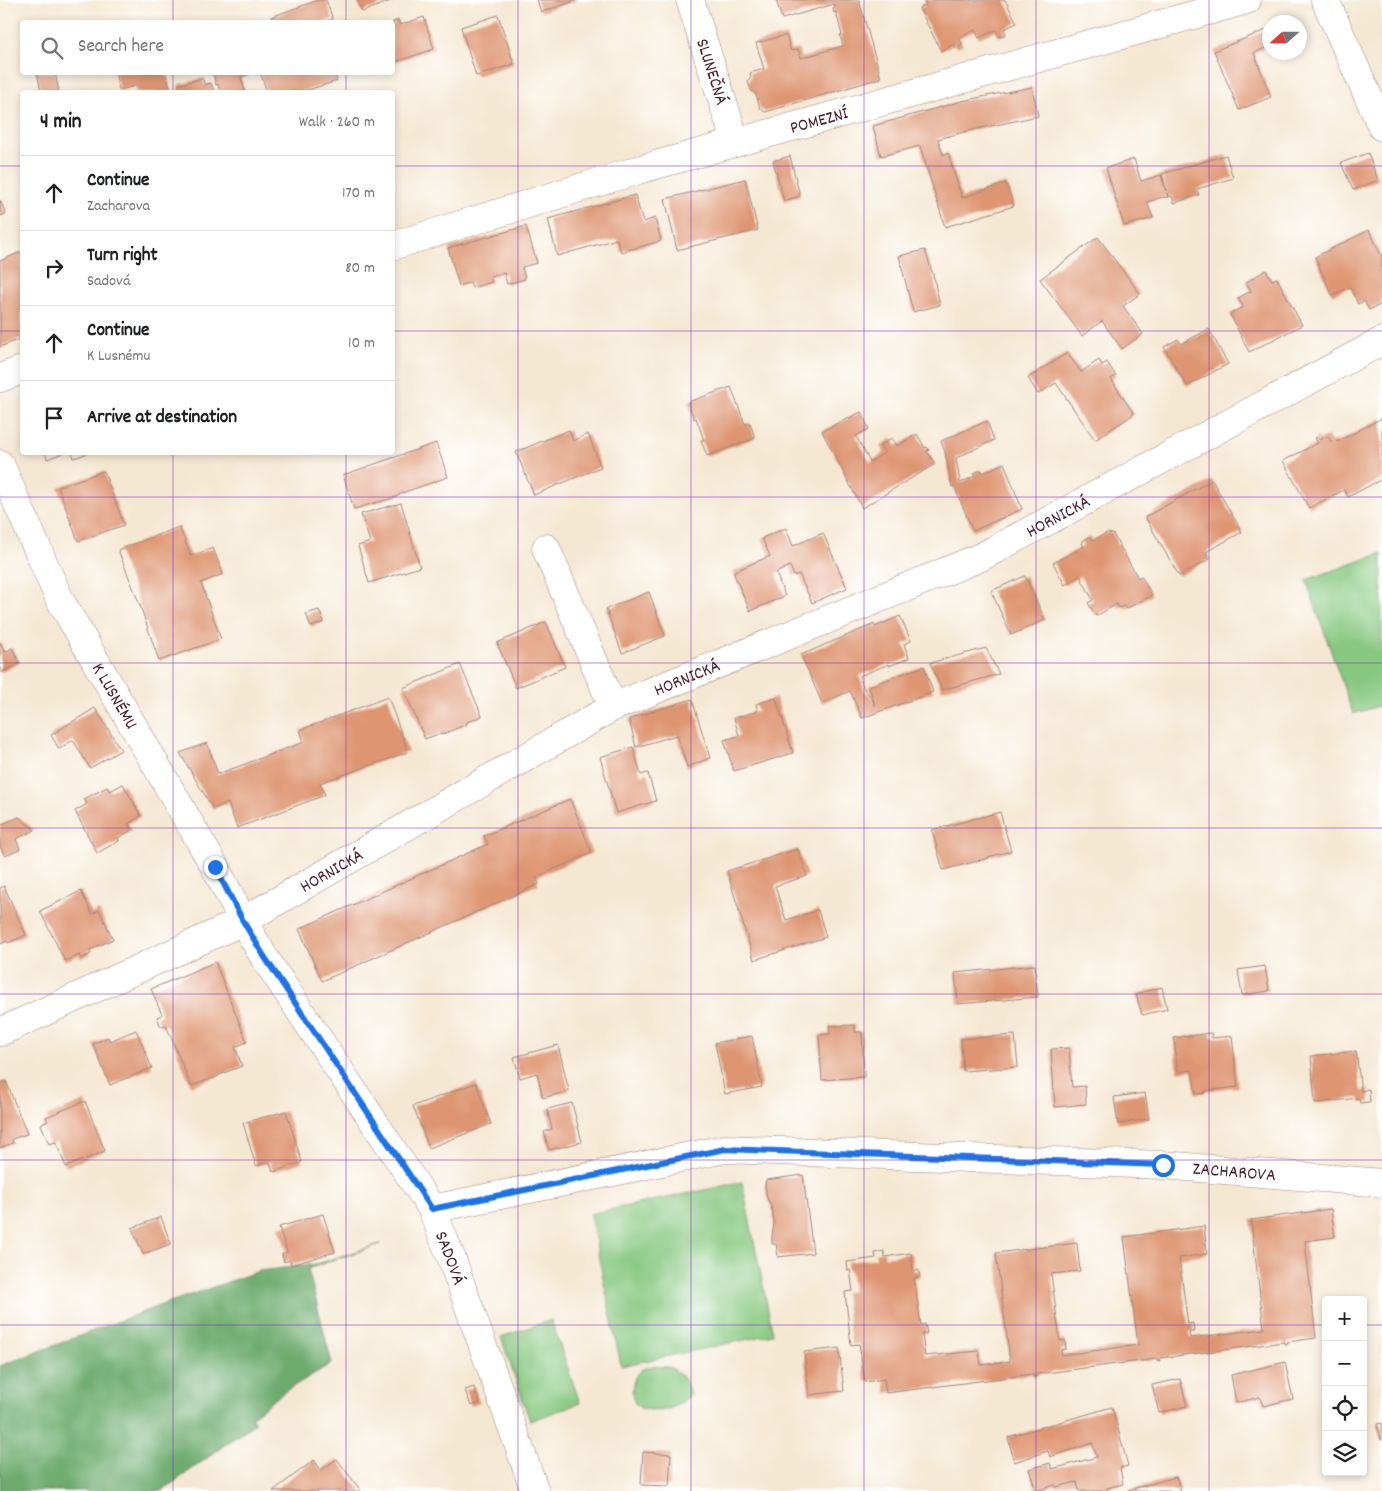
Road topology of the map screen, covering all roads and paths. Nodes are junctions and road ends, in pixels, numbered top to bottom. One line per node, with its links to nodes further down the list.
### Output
1 (690, 0): 5 (street, SLUNEČNÁ)
2 (1247, 0): 5 (street, POMEZNÍ)
3 (1325, 0): 4 (street)
4 (1382, 127)
5 (736, 143): 6 (street, POMEZNÍ)
6 (395, 245)
7 (1382, 341): 12 (street, HORNICKÁ)
8 (20, 371): 9 (street)
9 (0, 378)
10 (0, 464): 13 (street, K LUSNÉMU)
11 (546, 548): 12 (street)
12 (613, 707): 13 (street, HORNICKÁ)
13 (243, 921): 14 (street, HORNICKÁ); 16 (street, SADOVÁ)
14 (0, 1032)
15 (1382, 1182): 16 (street, ZACHAROVA)
16 (432, 1209): 17 (street, SADOVÁ)
17 (534, 1491)

